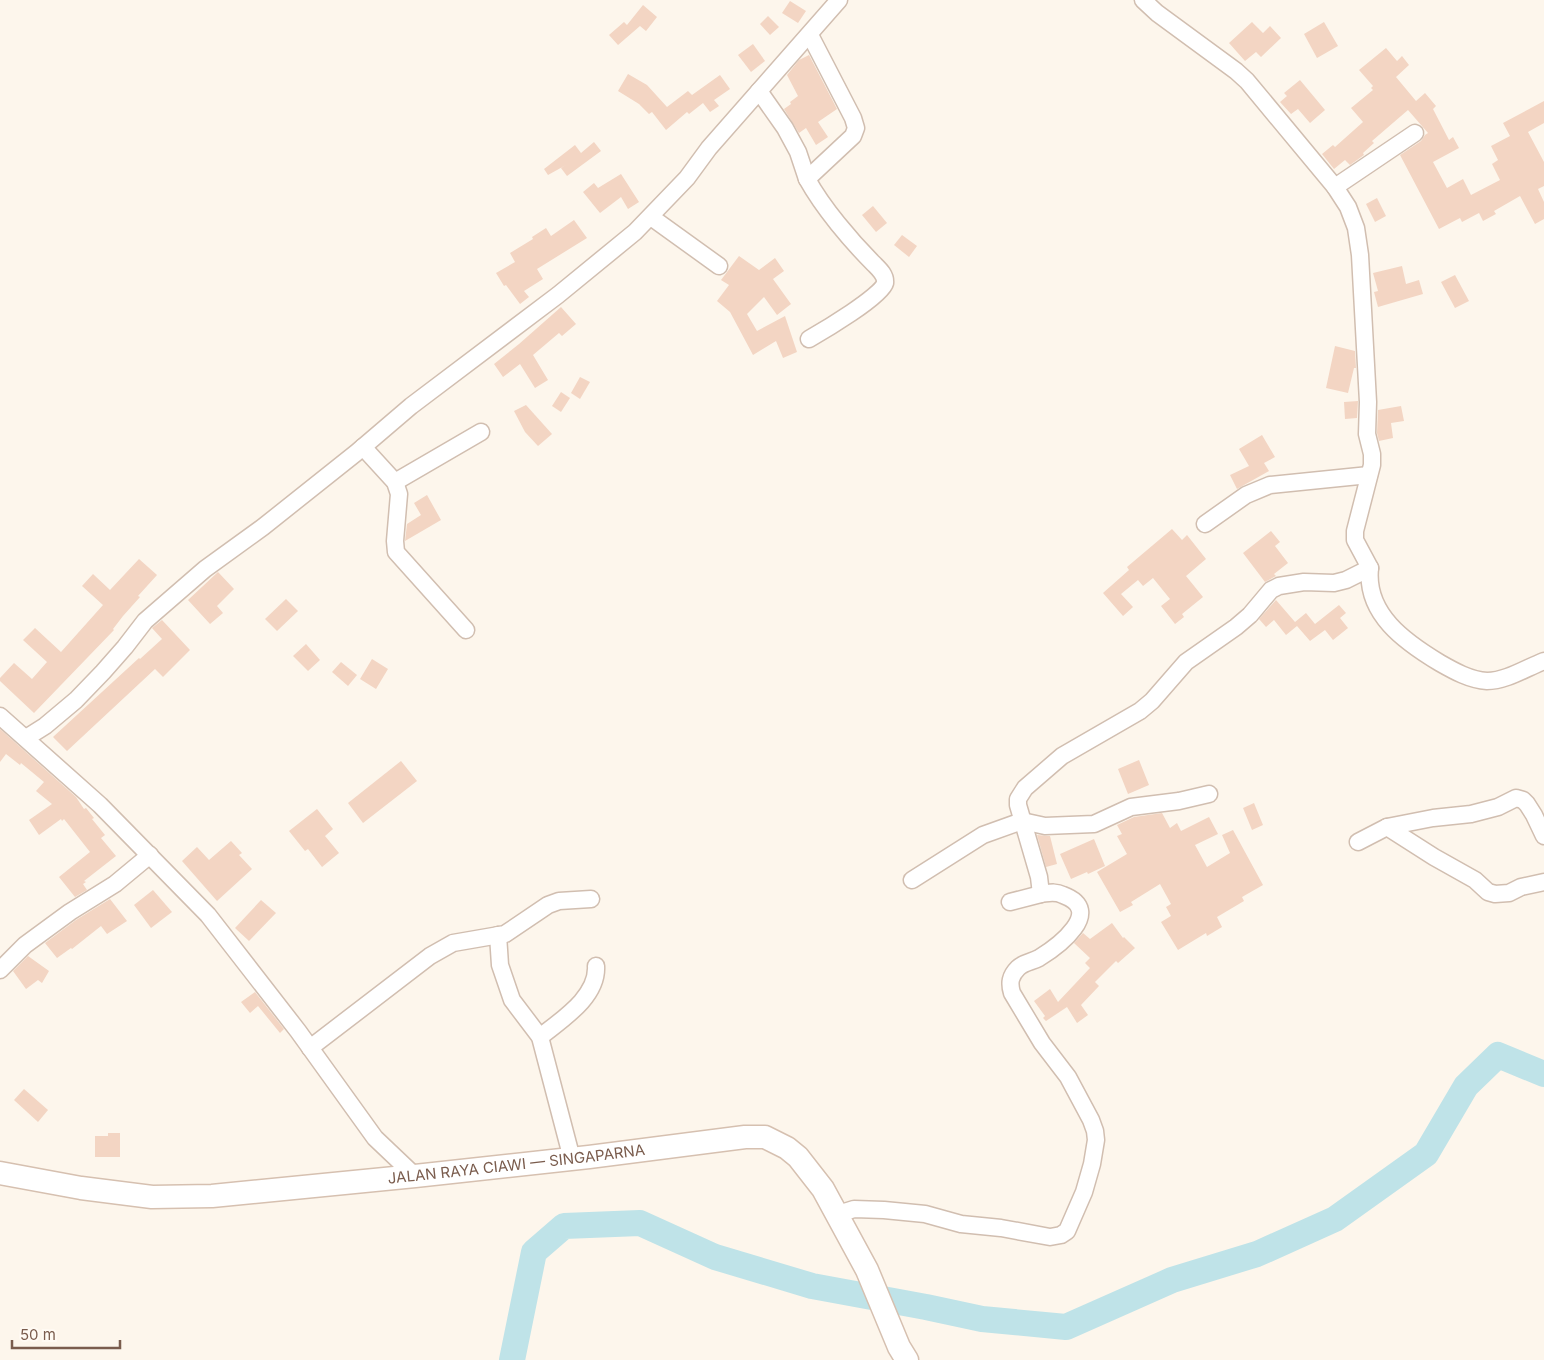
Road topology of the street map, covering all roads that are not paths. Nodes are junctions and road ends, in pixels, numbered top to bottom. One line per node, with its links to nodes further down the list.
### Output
1 (839, 0): 3 (street)
2 (1143, 0): 7 (street)
3 (810, 35): 4 (street); 6 (street)
4 (759, 91): 6 (street); 8 (street)
5 (1415, 133): 7 (street)
6 (807, 179): 10 (street)
7 (1335, 187): 13 (street)
8 (651, 217): 9 (street); 12 (street)
9 (719, 266)
10 (809, 339)
11 (481, 432): 14 (street)
12 (363, 446): 14 (street); 20 (street)
13 (1369, 475): 15 (street); 16 (street)
14 (396, 482): 17 (street)
15 (1205, 524)
16 (1370, 568): 18 (street); 22 (street)
17 (466, 630)
18 (1544, 661)
19 (0, 716): 20 (street)
20 (26, 738): 26 (street)
21 (1209, 794): 22 (street)
22 (1022, 822): 27 (street); 29 (street)
23 (1387, 827): 24 (street); 25 (street); 28 (street)
24 (1544, 836)
25 (1358, 842)
26 (150, 855): 34 (street); 36 (street)
27 (912, 880)
28 (1544, 882)
29 (1040, 894): 31 (street); 40 (street)
30 (591, 899): 32 (street)
31 (1010, 902)
32 (498, 935): 35 (street); 36 (street)
33 (596, 966): 35 (street)
34 (0, 970)
35 (540, 1037): 37 (street)
36 (310, 1048): 39 (street)
37 (572, 1159): 39 (main road, JALAN RAYA CIAWI — SINGAPARNA); 40 (main road, JALAN RAYA CIAWI — SINGAPARNA)
38 (0, 1173): 39 (main road, JALAN RAYA CIAWI — SINGAPARNA)
39 (415, 1176)
40 (838, 1214): 41 (main road, JALAN RAYA CIAWI — SINGAPARNA)
41 (903, 1354)

